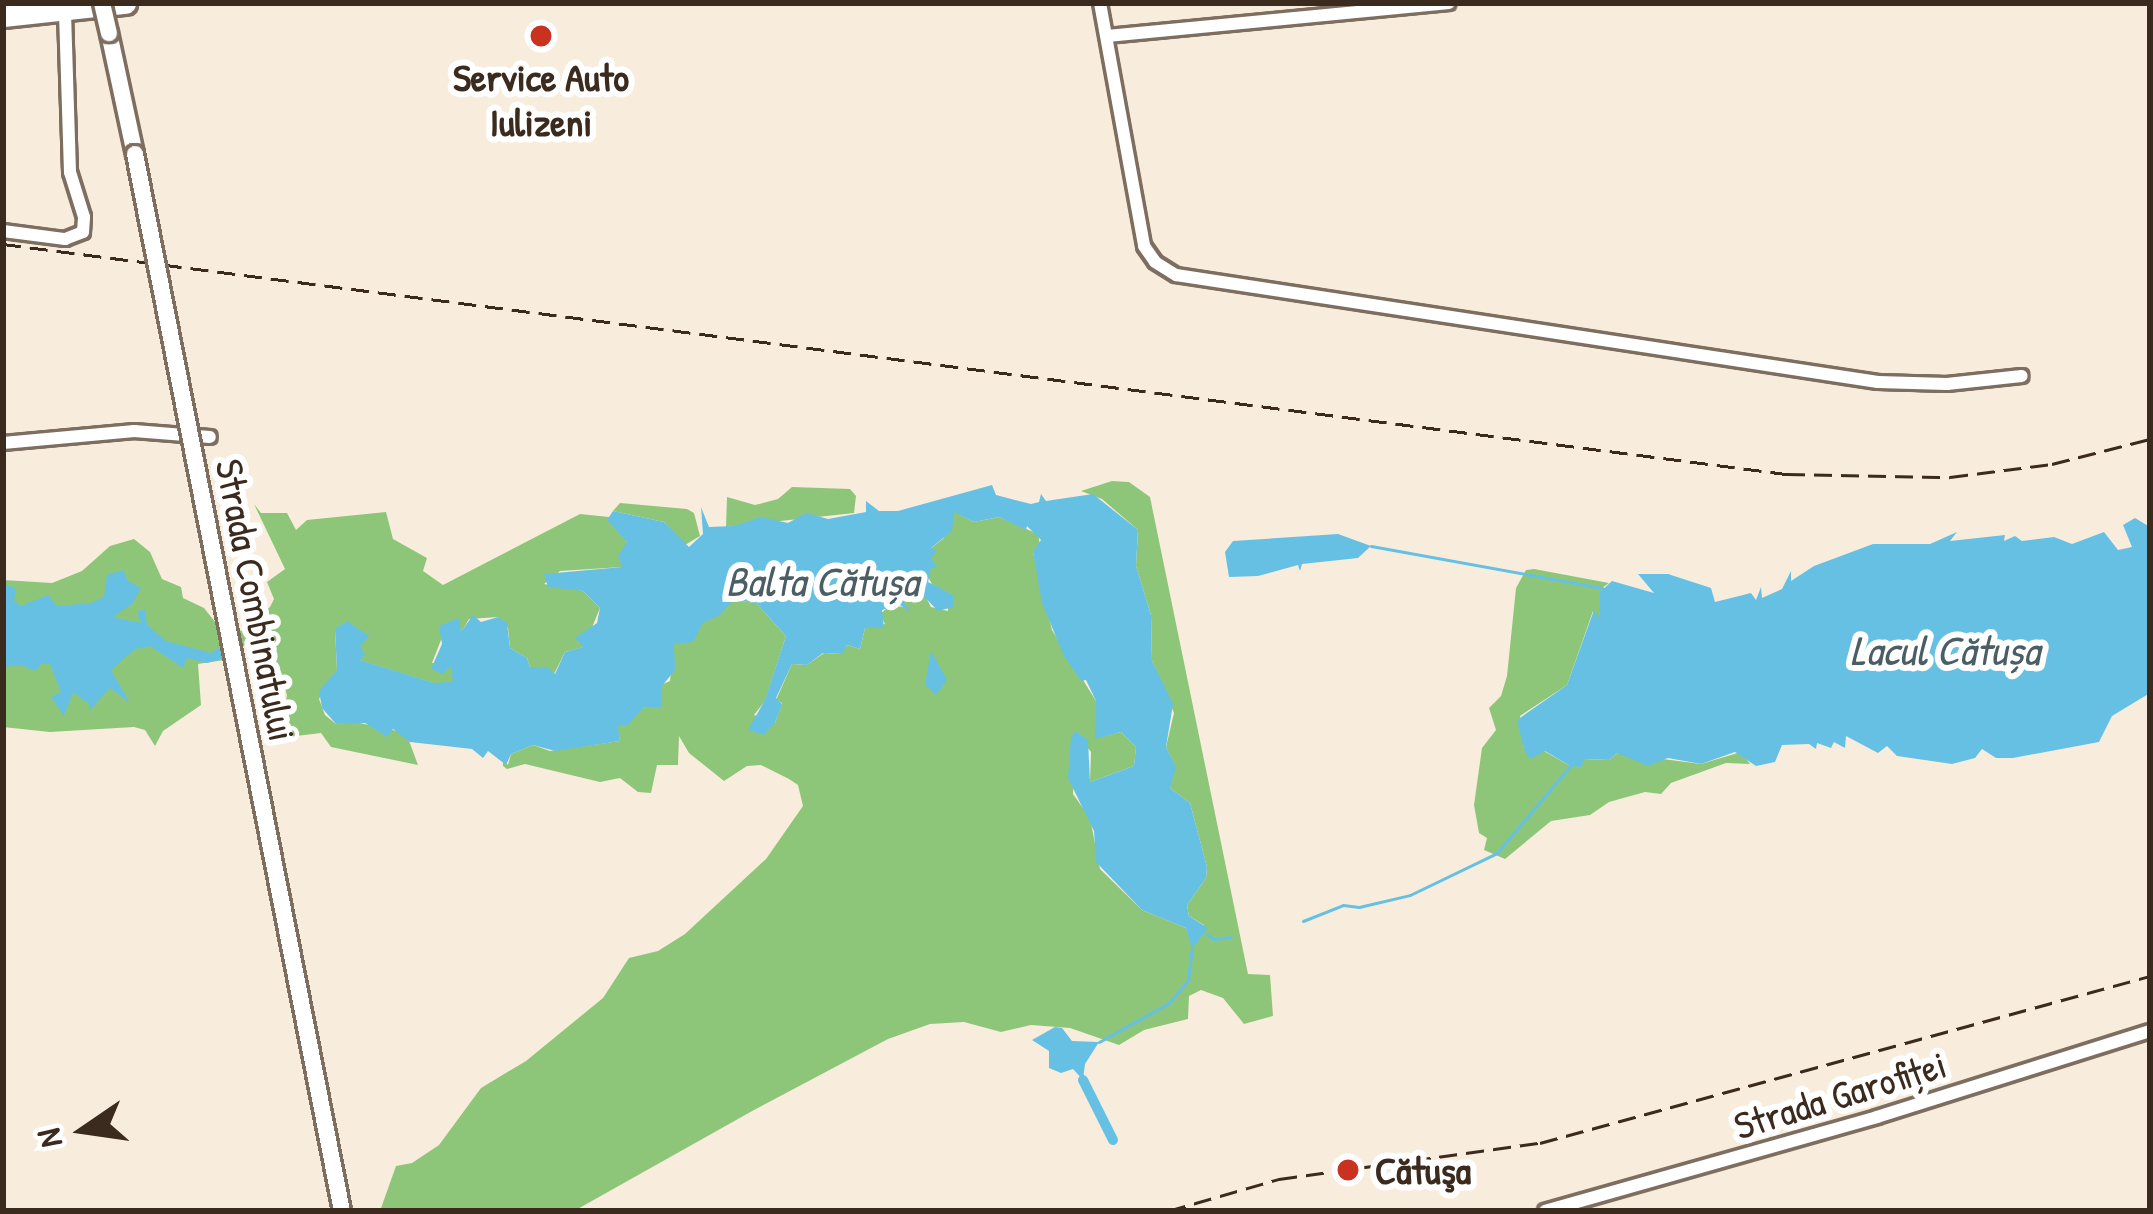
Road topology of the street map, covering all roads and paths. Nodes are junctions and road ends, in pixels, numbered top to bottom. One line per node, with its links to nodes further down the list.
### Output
1 (102, 3): 13 (street, Strada Combinatului, bridge)
2 (125, 3): 5 (highway)
3 (1100, 3): 7 (street)
4 (1448, 3): 7 (street)
5 (65, 12): 6 (highway); 8 (street)
6 (3, 16)
7 (1108, 36): 9 (street)
8 (3, 231)
9 (2022, 376)
10 (210, 437): 11 (street)
11 (3, 443)
12 (2150, 1031): 14 (street, Strada Garofiței)
13 (342, 1211)
14 (1545, 1211)

